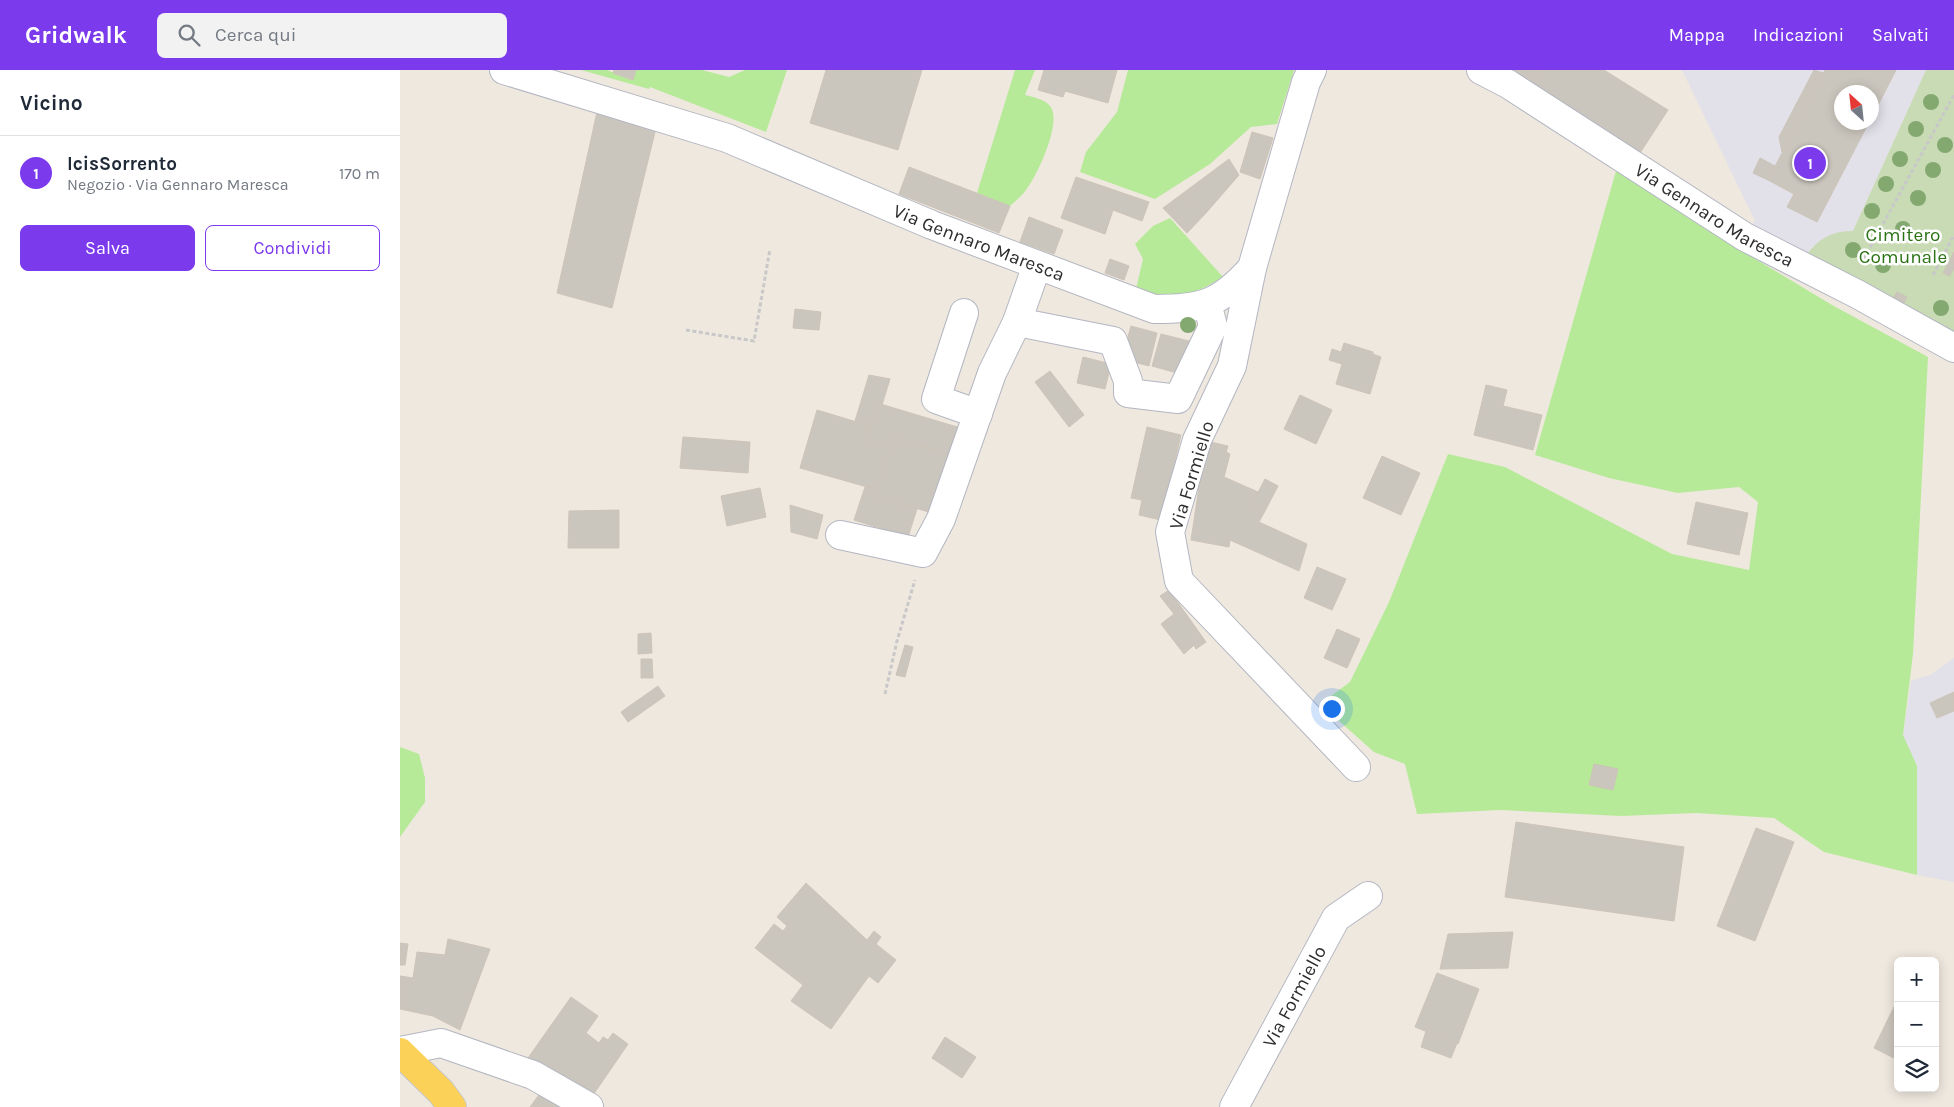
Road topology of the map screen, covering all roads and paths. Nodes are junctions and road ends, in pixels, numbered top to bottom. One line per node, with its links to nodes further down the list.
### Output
1 (504, 70): 7 (street, Via Gennaro Maresca)
2 (1312, 70): 8 (street, Via Gennaro Maresca)
3 (1481, 70): 15 (street, Via Gennaro Maresca)
4 (1954, 95): 9 (path)
5 (1954, 235): 10 (path)
6 (770, 249): 14 (path)
7 (1038, 265): 11 (street, Via Gennaro Maresca); 13 (street)
8 (1252, 268): 11 (street, Via Gennaro Maresca); 20 (street, Via Formiello)
9 (1859, 268)
10 (1933, 274)
11 (1207, 303): 13 (street)
12 (964, 313): 16 (street)
13 (1017, 322): 16 (street)
14 (686, 330)
15 (1954, 348)
16 (978, 414): 18 (street)
17 (840, 535): 18 (street)
18 (923, 553): 19 (path)
19 (885, 694)
20 (1356, 767)
21 (1368, 896): 25 (street, Via Formiello)
22 (400, 1052): 23 (main road); 24 (street)
23 (452, 1107)
24 (589, 1107)
25 (1234, 1107)

